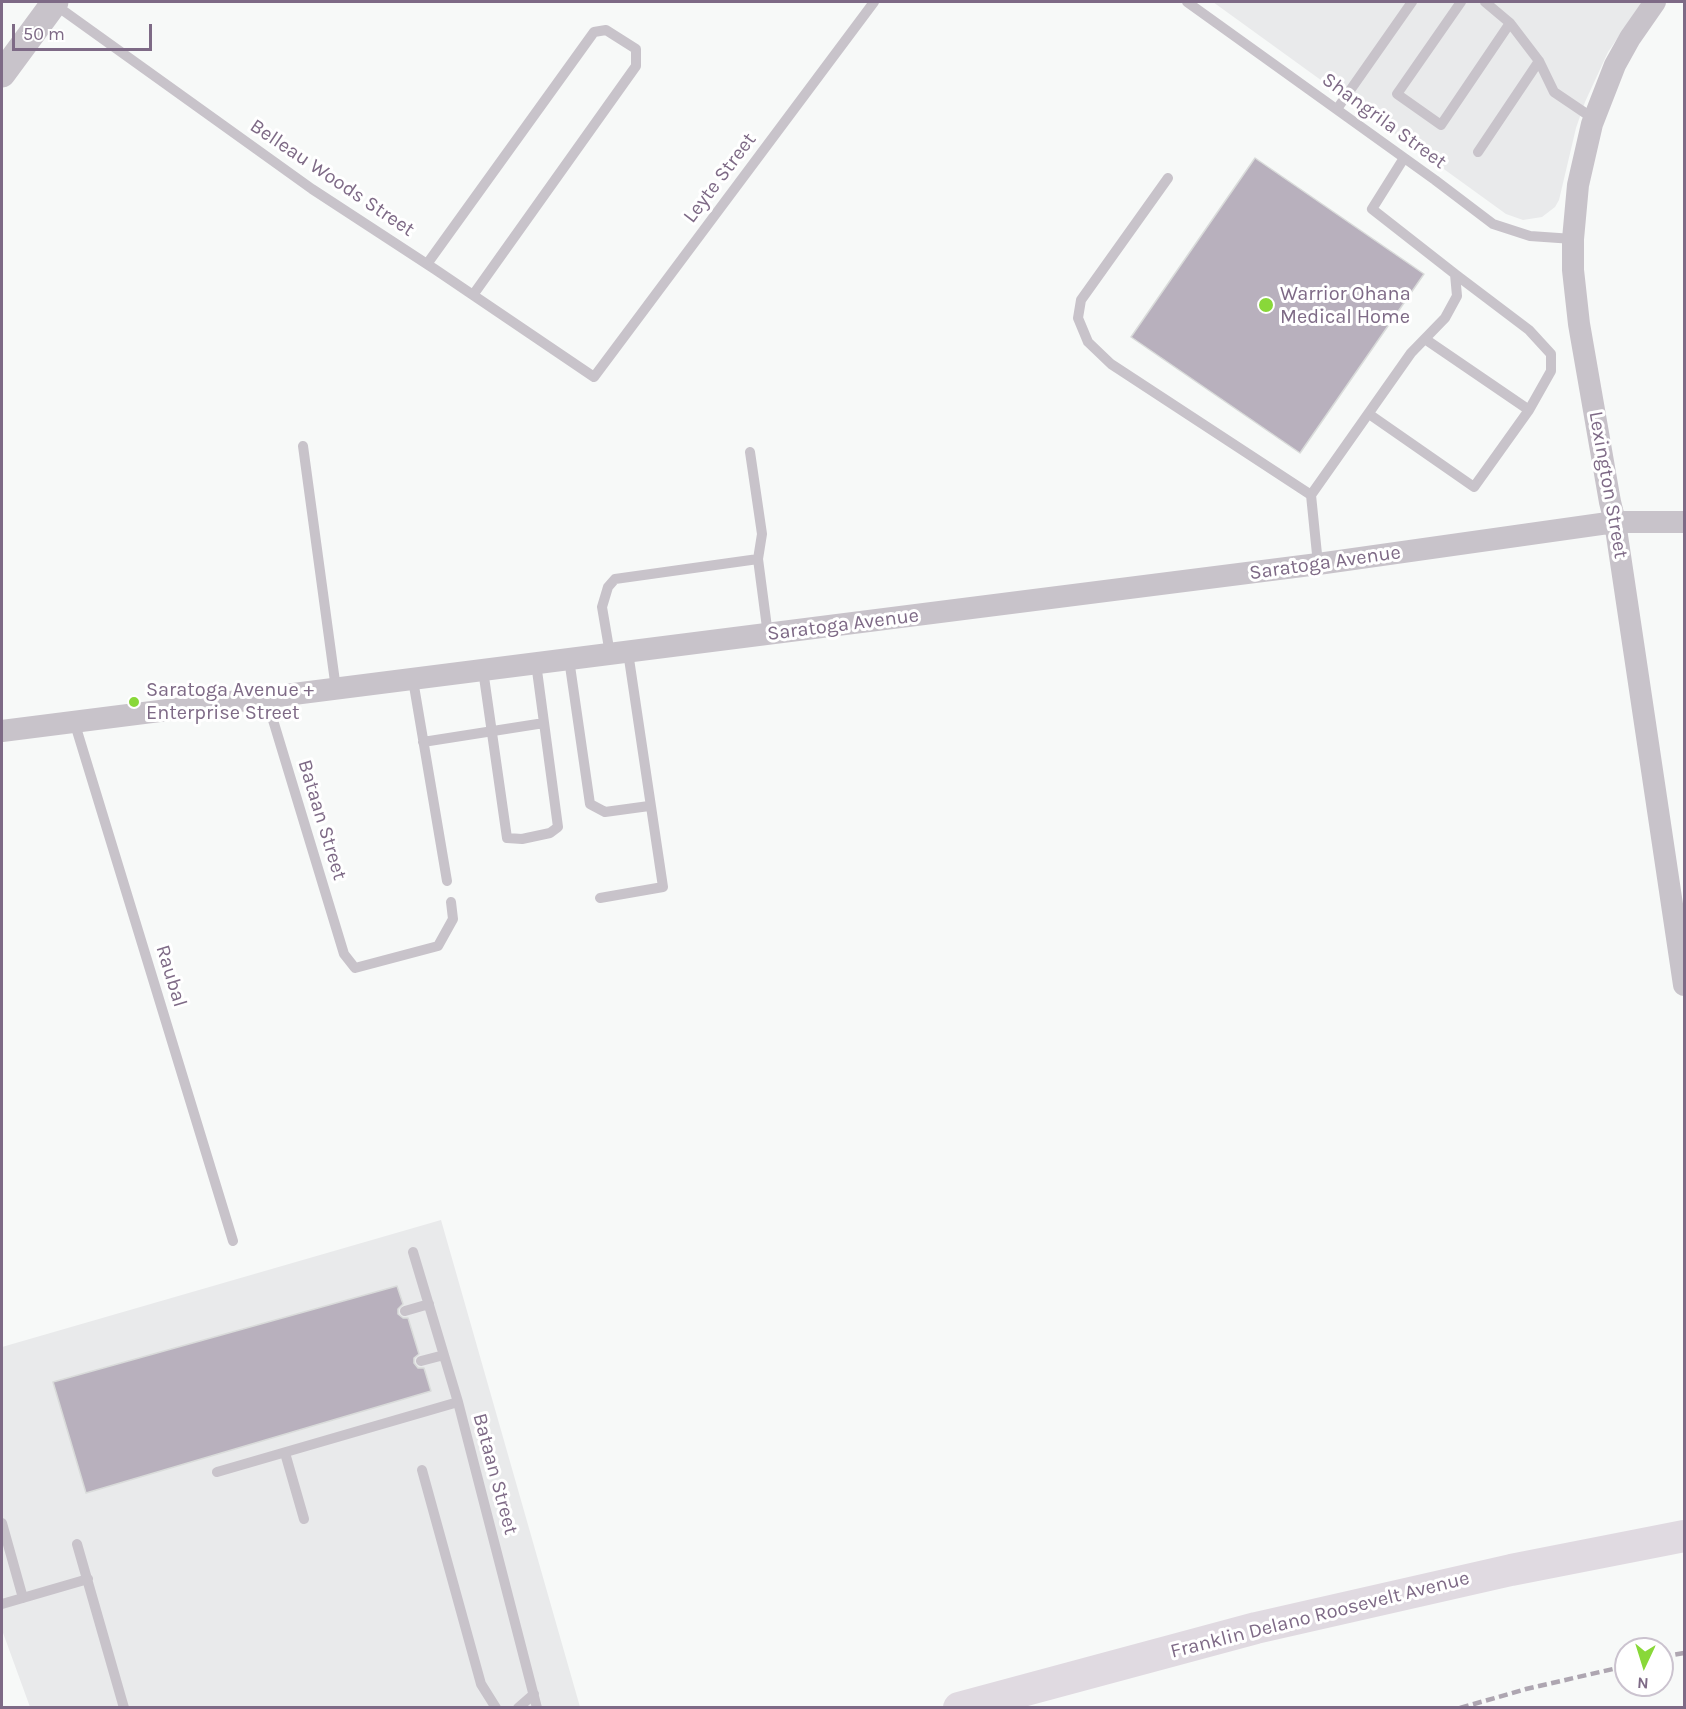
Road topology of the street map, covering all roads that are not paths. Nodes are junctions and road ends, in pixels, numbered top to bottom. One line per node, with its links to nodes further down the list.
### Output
1 (874, 2): 21 (lane, Leyte Street)
2 (1187, 2): 11 (lane, Shangrila Street)
3 (1412, 2): 11 (lane)
4 (1461, 2): 8 (lane)
5 (1485, 2): 8 (lane)
6 (1655, 2): 12 (street, Lexington Street)
7 (54, 3): 10 (street); 17 (lane, Belleau Woods Street)
8 (1510, 23): 9 (lane)
9 (1539, 61): 12 (lane); 13 (lane)
10 (2, 74)
11 (1337, 109): 14 (lane, Shangrila Street)
12 (1594, 119): 16 (street, Lexington Street)
13 (1478, 152)
14 (1404, 158): 16 (lane, Shangrila Street); 18 (lane)
15 (1168, 178): 26 (lane)
16 (1573, 238): 27 (street, Lexington Street)
17 (427, 264): 19 (lane, Belleau Woods Street); 19 (lane)
18 (1455, 274): 20 (lane); 22 (lane)
19 (473, 295): 21 (lane, Belleau Woods Street)
20 (1425, 339): 22 (lane); 23 (lane)
21 (594, 377)
22 (1529, 410): 23 (lane)
23 (1369, 414): 26 (lane)
24 (303, 446): 37 (lane)
25 (750, 452): 29 (lane)
26 (1311, 495): 30 (lane)
27 (1615, 522): 28 (street, Saratoga Avenue); 30 (street, Saratoga Avenue); 48 (street, Lexington Street)
28 (1684, 522)
29 (758, 559): 31 (lane); 32 (lane)
30 (1318, 564): 31 (street, Saratoga Avenue)
31 (768, 634): 32 (street, Saratoga Avenue)
32 (619, 653): 33 (street, Saratoga Avenue); 44 (lane)
33 (569, 659): 34 (street, Saratoga Avenue); 44 (lane)
34 (536, 663): 35 (street, Saratoga Avenue); 40 (lane)
35 (483, 670): 36 (street, Saratoga Avenue); 42 (lane)
36 (413, 680): 37 (street, Saratoga Avenue); 43 (lane)
37 (336, 690): 38 (street, Saratoga Avenue)
38 (266, 697): 39 (street, Saratoga Avenue); 47 (lane, Bataan Street)
39 (74, 721): 41 (street, Saratoga Avenue); 49 (lane, Raubal)
40 (544, 723): 42 (lane); 42 (lane)
41 (2, 731)
42 (491, 732): 43 (lane)
43 (423, 742): 45 (lane)
44 (650, 806): 46 (lane)
45 (447, 881)
46 (600, 898)
47 (451, 902)
48 (1684, 985)
49 (233, 1241)
50 (413, 1251): 51 (lane, Bataan Street)
51 (429, 1304): 52 (lane); 53 (lane, Bataan Street)
52 (405, 1311)
53 (444, 1355): 54 (lane); 55 (lane, Bataan Street)
54 (421, 1361)
55 (458, 1402): 56 (lane); 66 (lane, Bataan Street)
56 (285, 1453): 58 (lane); 59 (lane)
57 (422, 1470): 68 (lane)
58 (218, 1472)
59 (304, 1519)
60 (2, 1523): 64 (lane)
61 (1684, 1536): 71 (main road, Franklin Delano Roosevelt Avenue)
62 (77, 1544): 63 (lane)
63 (88, 1579): 64 (lane); 67 (lane)
64 (23, 1598): 65 (lane)
65 (2, 1604)
66 (534, 1694): 69 (lane); 70 (lane, Bataan Street)
67 (124, 1707)
68 (496, 1707)
69 (518, 1707)
70 (537, 1707)
71 (959, 1707)

